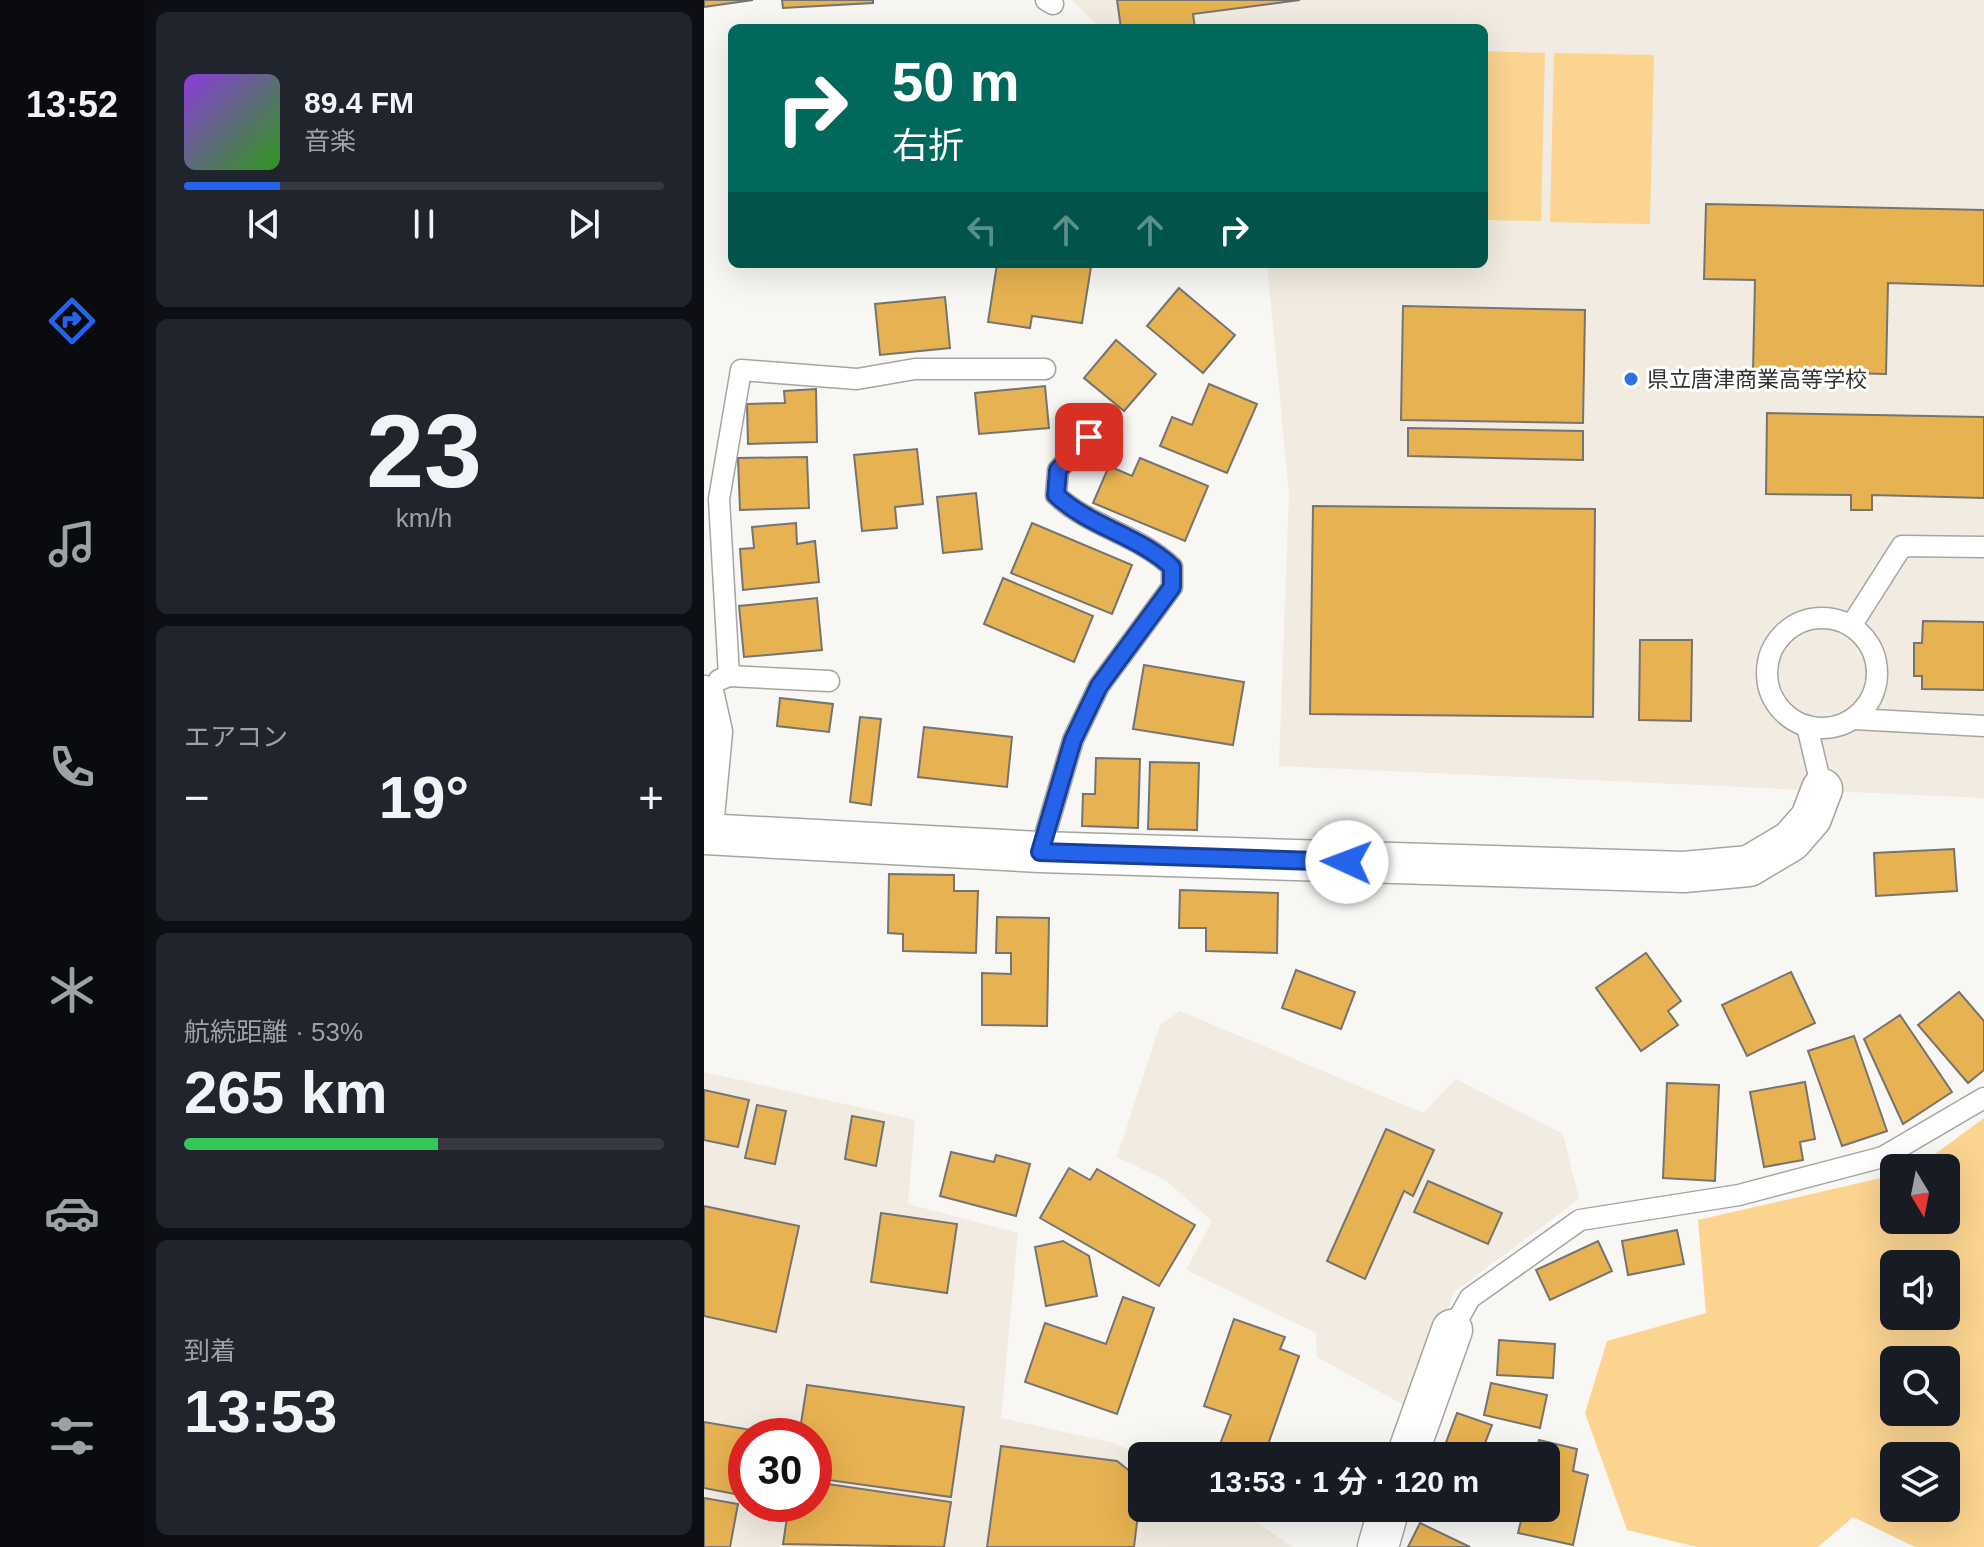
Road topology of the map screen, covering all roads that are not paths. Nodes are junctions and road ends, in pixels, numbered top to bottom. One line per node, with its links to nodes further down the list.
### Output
1 (1045, 369): 7 (lane)
2 (1089, 437): 14 (lane)
3 (1984, 547): 4 (lane)
4 (1851, 626): 8 (lane); 9 (lane)
5 (829, 681): 7 (lane)
6 (704, 686): 7 (lane)
7 (716, 686): 12 (street)
8 (1854, 719): 9 (lane); 10 (lane)
9 (1807, 726): 11 (lane)
10 (1984, 726)
11 (1822, 789): 14 (street)
12 (704, 817)
13 (704, 834): 14 (street)
14 (1040, 852)
15 (1984, 1098): 16 (lane)
16 (1452, 1330): 17 (street)
17 (1412, 1442)
18 (1385, 1522): 19 (street)
19 (1378, 1547)

